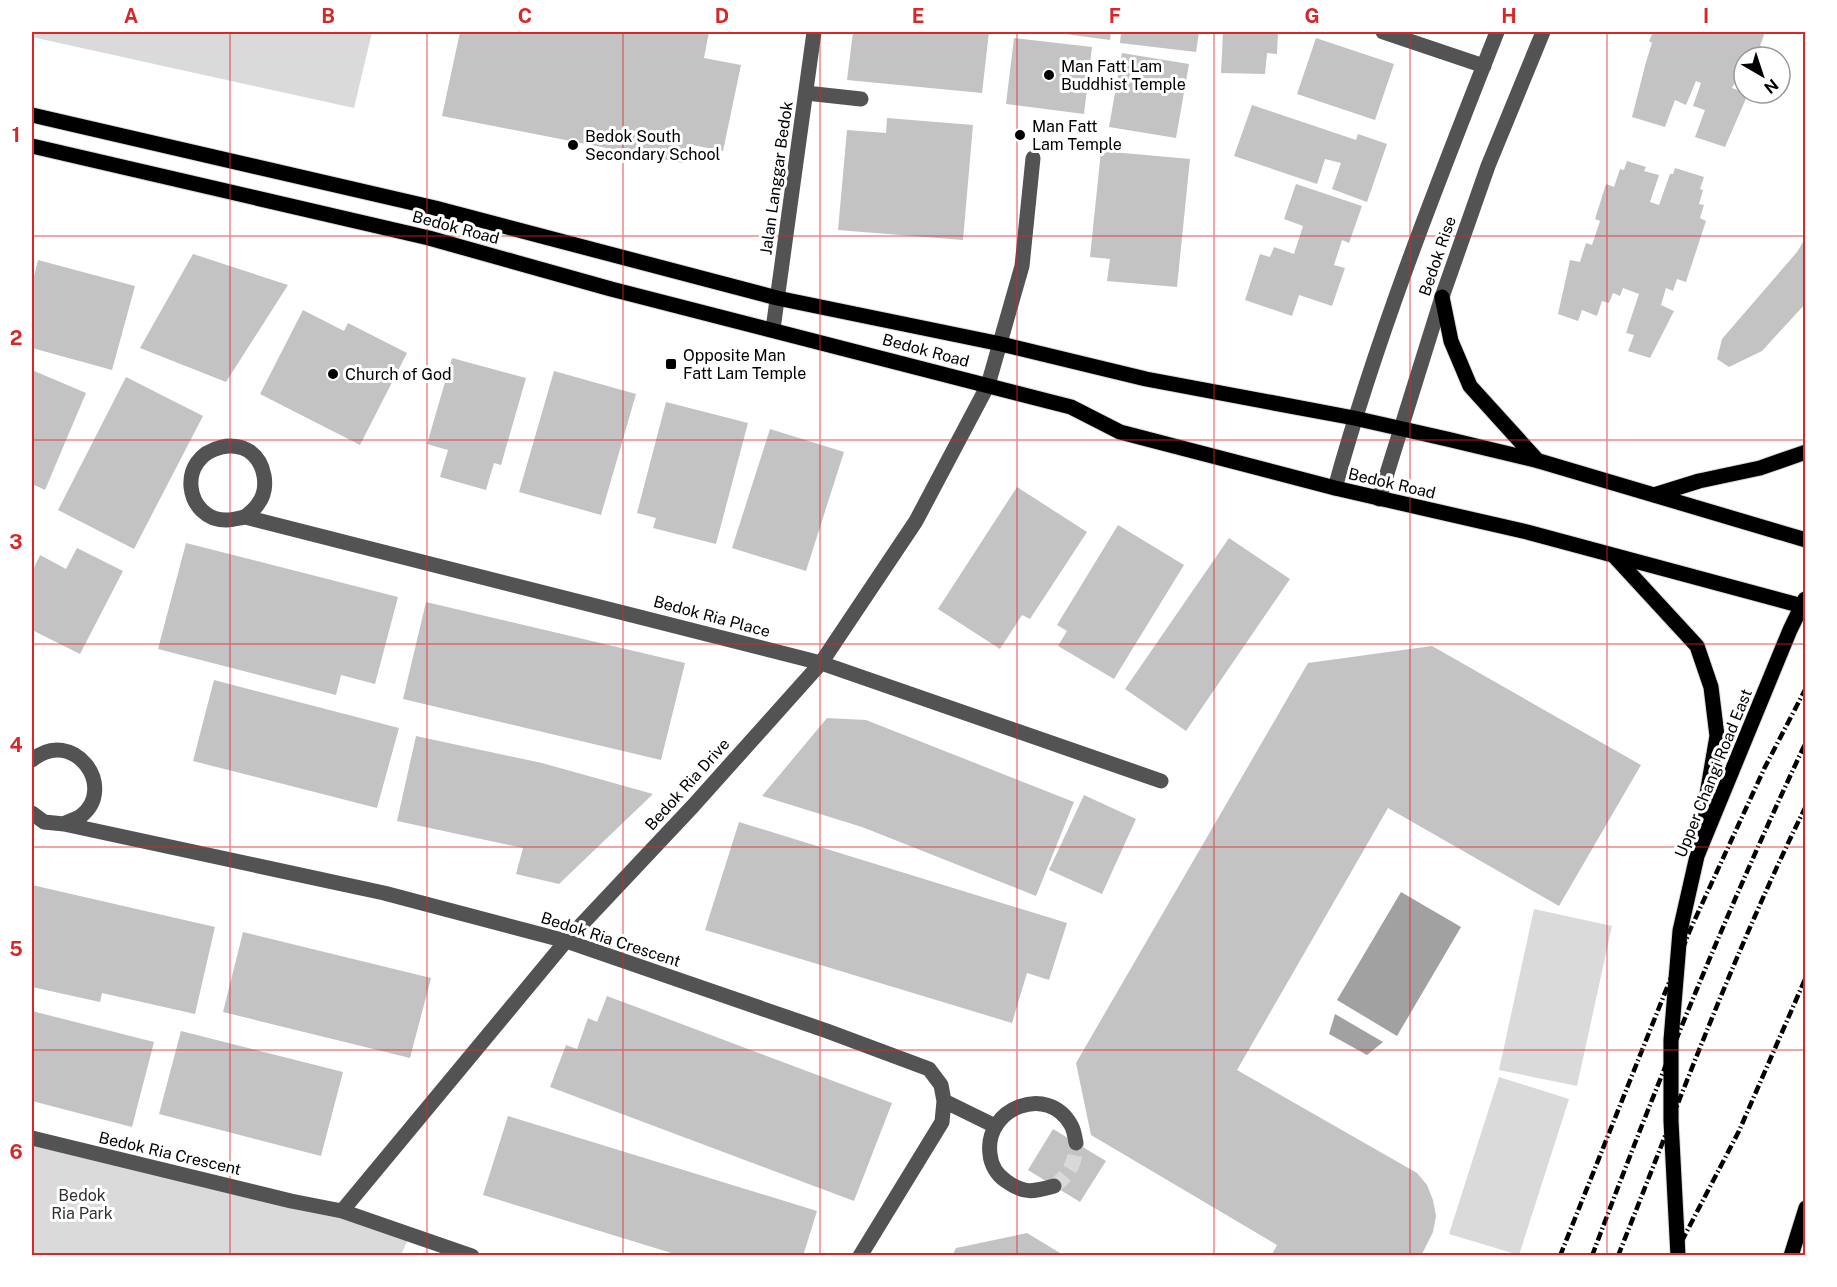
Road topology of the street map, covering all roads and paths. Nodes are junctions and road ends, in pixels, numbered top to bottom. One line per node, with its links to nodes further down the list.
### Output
1 (814, 32): 6 (street, Jalan Langgar Bedok)
2 (1383, 32): 5 (street)
3 (1497, 32): 5 (street, Bedok Rise)
4 (1544, 32): 11 (street, Bedok Rise)
5 (1484, 66): 16 (street, Bedok Rise)
6 (806, 93): 7 (street); 12 (street, Jalan Langgar Bedok)
7 (861, 99)
8 (32, 115): 12 (main road, Bedok Road)
9 (32, 146): 13 (main road, Bedok Road)
10 (1033, 159): 14 (street, Bedok Ria Drive)
11 (1442, 297): 17 (street, Bedok Rise); 19 (main road)
12 (777, 298): 13 (street, Jalan Langgar Bedok); 14 (main road, Bedok Road)
13 (773, 329): 15 (main road, Bedok Road)
14 (1001, 344): 15 (street, Bedok Ria Drive); 16 (main road, Bedok Road)
15 (988, 385): 20 (main road, Bedok Road); 27 (street, Bedok Ria Drive)
16 (1354, 418): 17 (main road, Bedok Road); 20 (street, Bedok Rise)
17 (1401, 428): 19 (main road, Bedok Road); 22 (street, Bedok Rise)
18 (1806, 452): 21 (main road)
19 (1539, 461): 21 (main road, Bedok Road)
20 (1335, 488): 22 (main road, Bedok Road)
21 (1654, 495): 24 (main road, Bedok Road)
22 (1379, 499): 25 (main road, Bedok Road)
23 (245, 517): 23 (street, Bedok Ria Place); 27 (street, Bedok Ria Place)
24 (1806, 540)
25 (1615, 557): 26 (main road, Bedok Road); 32 (main road)
26 (1804, 604): 32 (main road, Upper Changi Road East)
27 (820, 663): 29 (street, Bedok Ria Place); 33 (street, Bedok Ria Drive)
28 (32, 760): 31 (street)
29 (1161, 781)
30 (32, 813): 31 (street, Bedok Ria Crescent)
31 (64, 824): 33 (street, Bedok Ria Crescent)
32 (1697, 856): 43 (main road, Upper Changi Road East)
33 (566, 941): 34 (street, Bedok Ria Crescent); 40 (street, Bedok Ria Drive)
34 (945, 1101): 35 (street); 42 (street)
35 (995, 1126): 37 (street); 38 (street)
36 (32, 1138): 40 (street, Bedok Ria Crescent)
37 (1076, 1143)
38 (1054, 1186)
39 (1806, 1208): 44 (main road)
40 (342, 1211): 41 (street, Bedok Ria Crescent)
41 (472, 1256)
42 (860, 1256)
43 (1678, 1256)
44 (1791, 1256)

